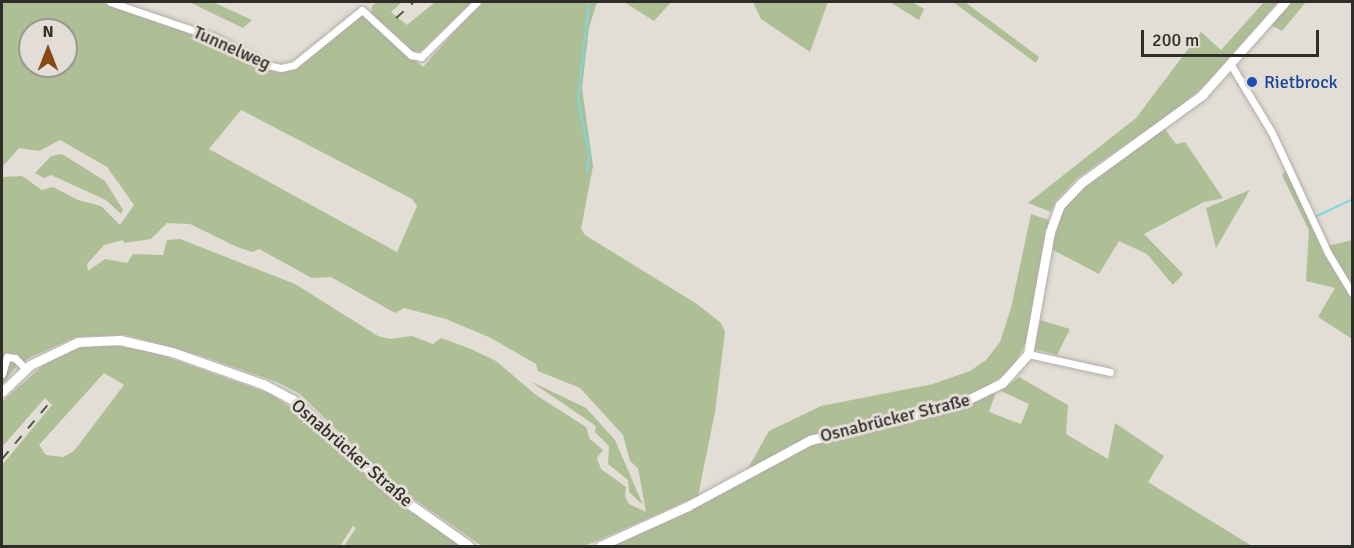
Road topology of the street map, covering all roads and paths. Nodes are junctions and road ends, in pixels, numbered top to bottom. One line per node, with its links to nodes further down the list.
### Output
1 (110, 2): 2 (street, Tunnelweg)
2 (477, 2)
3 (1285, 2): 4 (main road)
4 (1231, 65): 5 (street); 6 (main road)
5 (1353, 293)
6 (1028, 354): 8 (street); 12 (main road, Osnabrücker Straße)
7 (25, 368): 9 (street); 10 (main road, Osnabrücker Straße); 11 (main road, Osnabrücker Straße)
8 (1110, 372)
9 (2, 374)
10 (2, 392)
11 (469, 546)
12 (600, 546)

